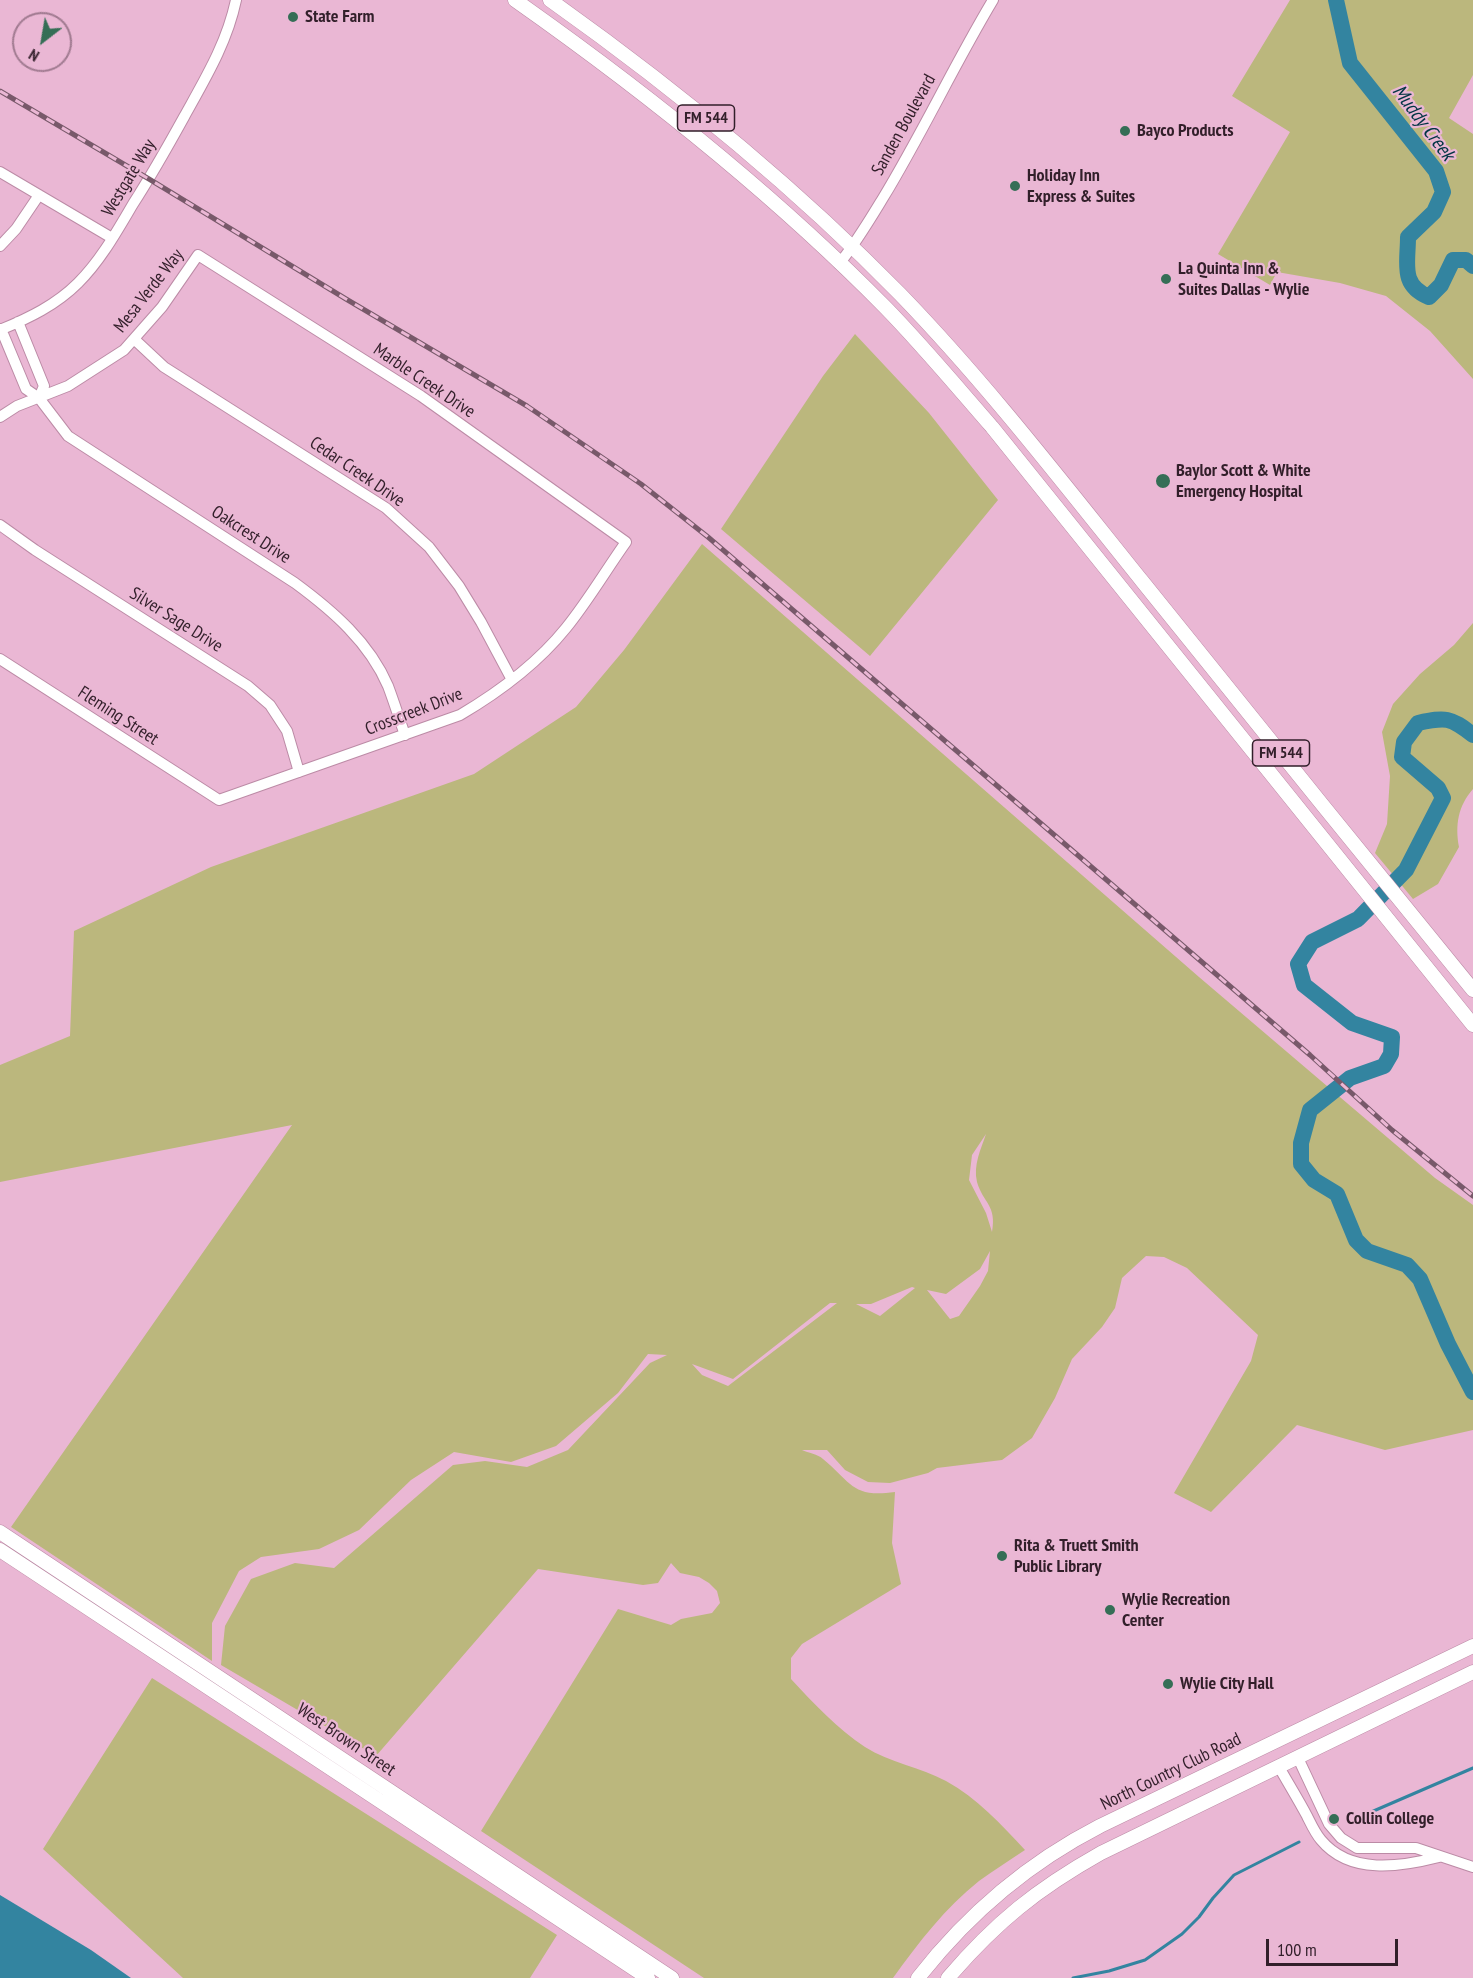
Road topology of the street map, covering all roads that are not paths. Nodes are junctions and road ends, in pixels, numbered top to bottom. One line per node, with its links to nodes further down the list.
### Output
1 (236, 0): 9 (street, Westgate Way)
2 (515, 0): 6 (main road, FM 544 / FM 544)
3 (550, 0): 5 (main road, FM 544 / FM 544)
4 (993, 0): 11 (street, Sanden Boulevard)
5 (574, 18): 6 (main road); 11 (main road, FM 544 / FM 544)
6 (564, 35): 13 (main road, FM 544 / FM 544)
7 (0, 172): 8 (street)
8 (39, 195): 9 (street); 10 (street)
9 (112, 238): 14 (street, Westgate Way)
10 (0, 246)
11 (852, 248): 13 (street, Sanden Boulevard); 21 (main road, FM 544 / FM 544)
12 (198, 255): 16 (street, Mesa Verde Way); 20 (street, Marble Creek Drive)
13 (839, 264): 22 (main road, FM 544 / FM 544)
14 (18, 322): 15 (street, Westgate Way); 17 (street)
15 (1, 329): 17 (street, Oakcrest Drive)
16 (134, 339): 17 (street, Mesa Verde Way); 24 (street, Cedar Creek Drive)
17 (39, 398): 18 (street, Mesa Verde Way); 25 (street, Oakcrest Drive)
18 (0, 417)
19 (0, 525): 26 (street, Silver Sage Drive)
20 (626, 542): 24 (street, Crosscreek Drive)
21 (1152, 594): 22 (main road); 28 (main road, FM 544 / FM 544)
22 (1137, 606): 29 (main road, FM 544 / FM 544)
23 (0, 659): 27 (street, Fleming Street)
24 (512, 680): 25 (street, Crosscreek Drive)
25 (405, 735): 26 (street, Crosscreek Drive)
26 (299, 772): 27 (street, Crosscreek Drive)
27 (219, 800)
28 (1473, 990)
29 (1473, 1025)
30 (0, 1532): 31 (main road, West Brown Street)
31 (14, 1542): 32 (street); 44 (main road, West Brown Street)
32 (2, 1555): 42 (main road, West Brown Street)
33 (1473, 1646): 35 (main road, North Country Club Road)
34 (1473, 1672): 36 (main road)
35 (1282, 1739): 36 (main road); 37 (main road); 38 (main road, North Country Club Road)
36 (1298, 1758): 37 (main road); 39 (street)
37 (1279, 1767): 39 (street); 41 (main road)
38 (1050, 1855): 41 (main road); 45 (main road, North Country Club Road)
39 (1439, 1857): 40 (street)
40 (1473, 1868)
41 (1062, 1875): 46 (main road)
42 (648, 1978): 43 (main road)
43 (661, 1978)
44 (672, 1978)
45 (918, 1978)
46 (948, 1978)

